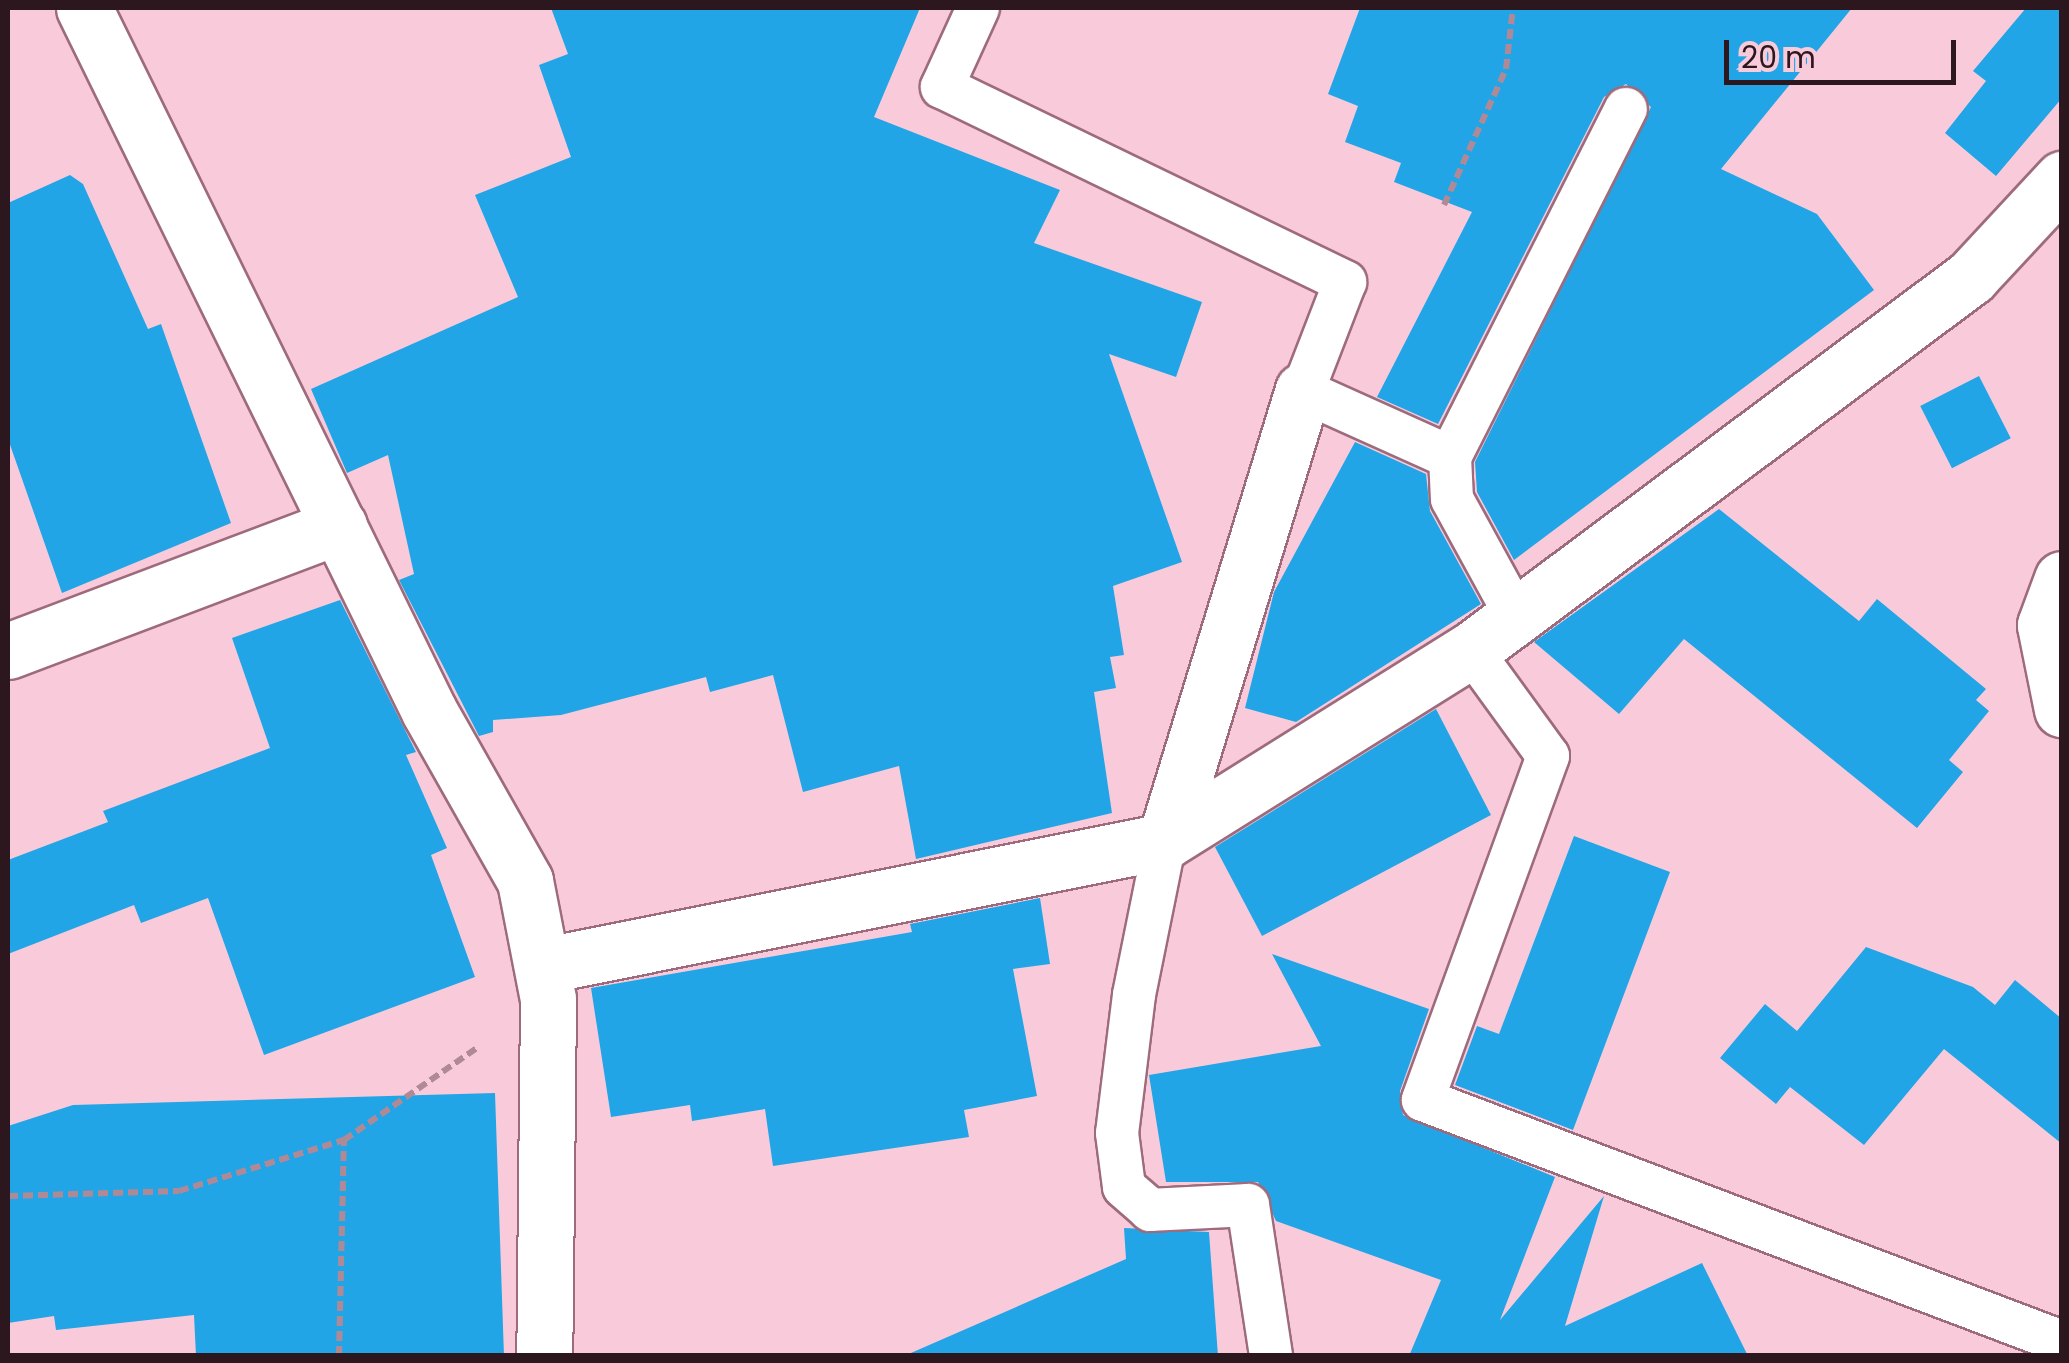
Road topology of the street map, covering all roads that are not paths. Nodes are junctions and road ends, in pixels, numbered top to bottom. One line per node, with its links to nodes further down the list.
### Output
1 (84, 8): 7 (street)
2 (978, 8): 5 (lane)
3 (1626, 109): 6 (lane)
4 (2062, 179): 9 (street)
5 (1303, 390): 6 (lane); 13 (street)
6 (1450, 457): 9 (lane)
7 (340, 526): 11 (street); 14 (street)
8 (2062, 580): 12 (street)
9 (1516, 616): 10 (street)
10 (1471, 650): 13 (street); 15 (lane)
11 (8, 651)
12 (2062, 709)
13 (1165, 841): 14 (street); 17 (lane)
14 (547, 982): 16 (street)
15 (2062, 1342)
16 (544, 1356)
17 (1271, 1356)

